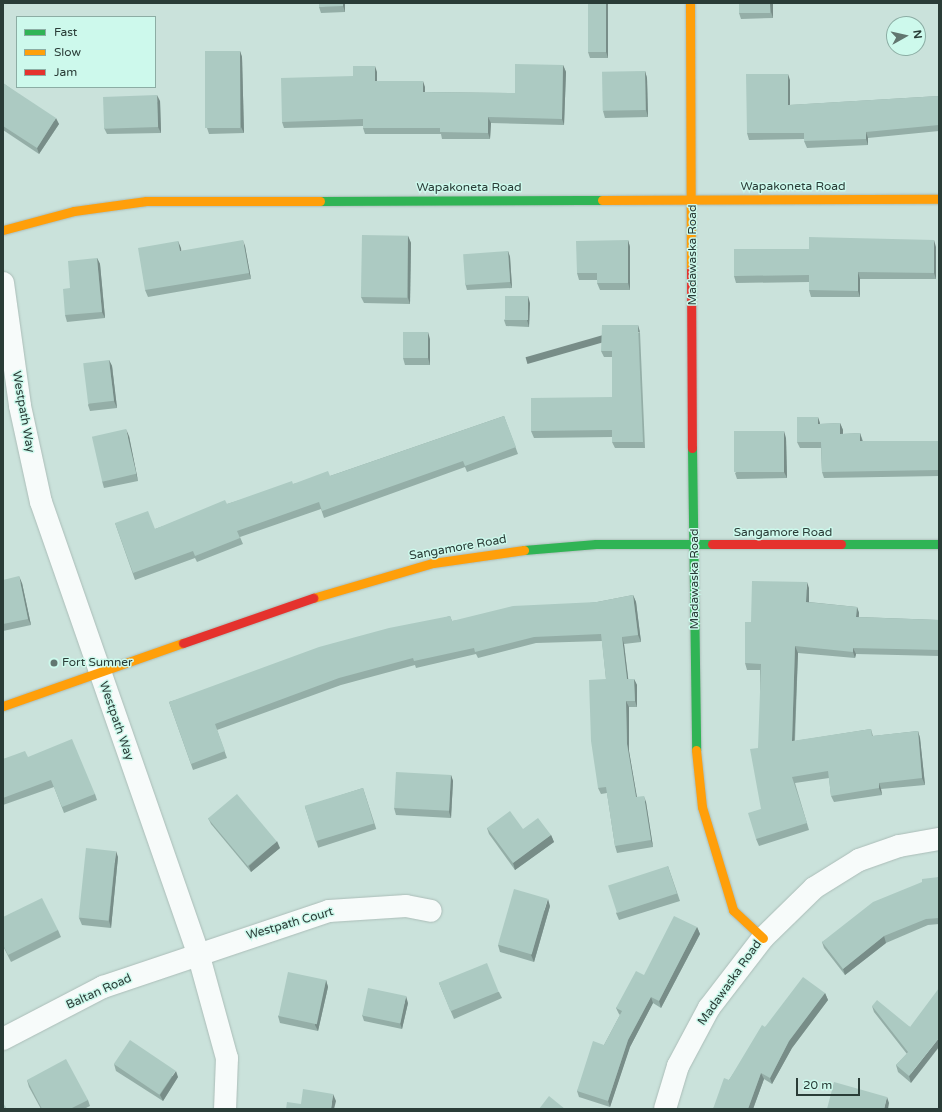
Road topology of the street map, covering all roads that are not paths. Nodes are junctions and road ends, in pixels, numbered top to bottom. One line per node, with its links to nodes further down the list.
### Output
1 (690, 3): 3 (street, Madawaska Road)
2 (939, 199): 3 (street, Wapakoneta Road)
3 (692, 200): 4 (street, Wapakoneta Road); 8 (street, Madawaska Road)
4 (3, 230)
5 (3, 283): 6 (street, Westpath Way)
6 (12, 407): 9 (street, Westpath Way)
7 (939, 544): 8 (street, Sangamore Road)
8 (695, 545): 9 (street, Sangamore Road); 13 (street, Madawaska Road)
9 (99, 672): 10 (street, Sangamore Road); 14 (street, Westpath Way)
10 (3, 706)
11 (939, 839): 13 (street)
12 (431, 911): 14 (street, Westpath Court)
13 (763, 938): 17 (street, Madawaska Road)
14 (198, 953): 15 (street, Baltan Road); 16 (street, Westpath Way)
15 (3, 1039)
16 (225, 1109)
17 (665, 1109)

